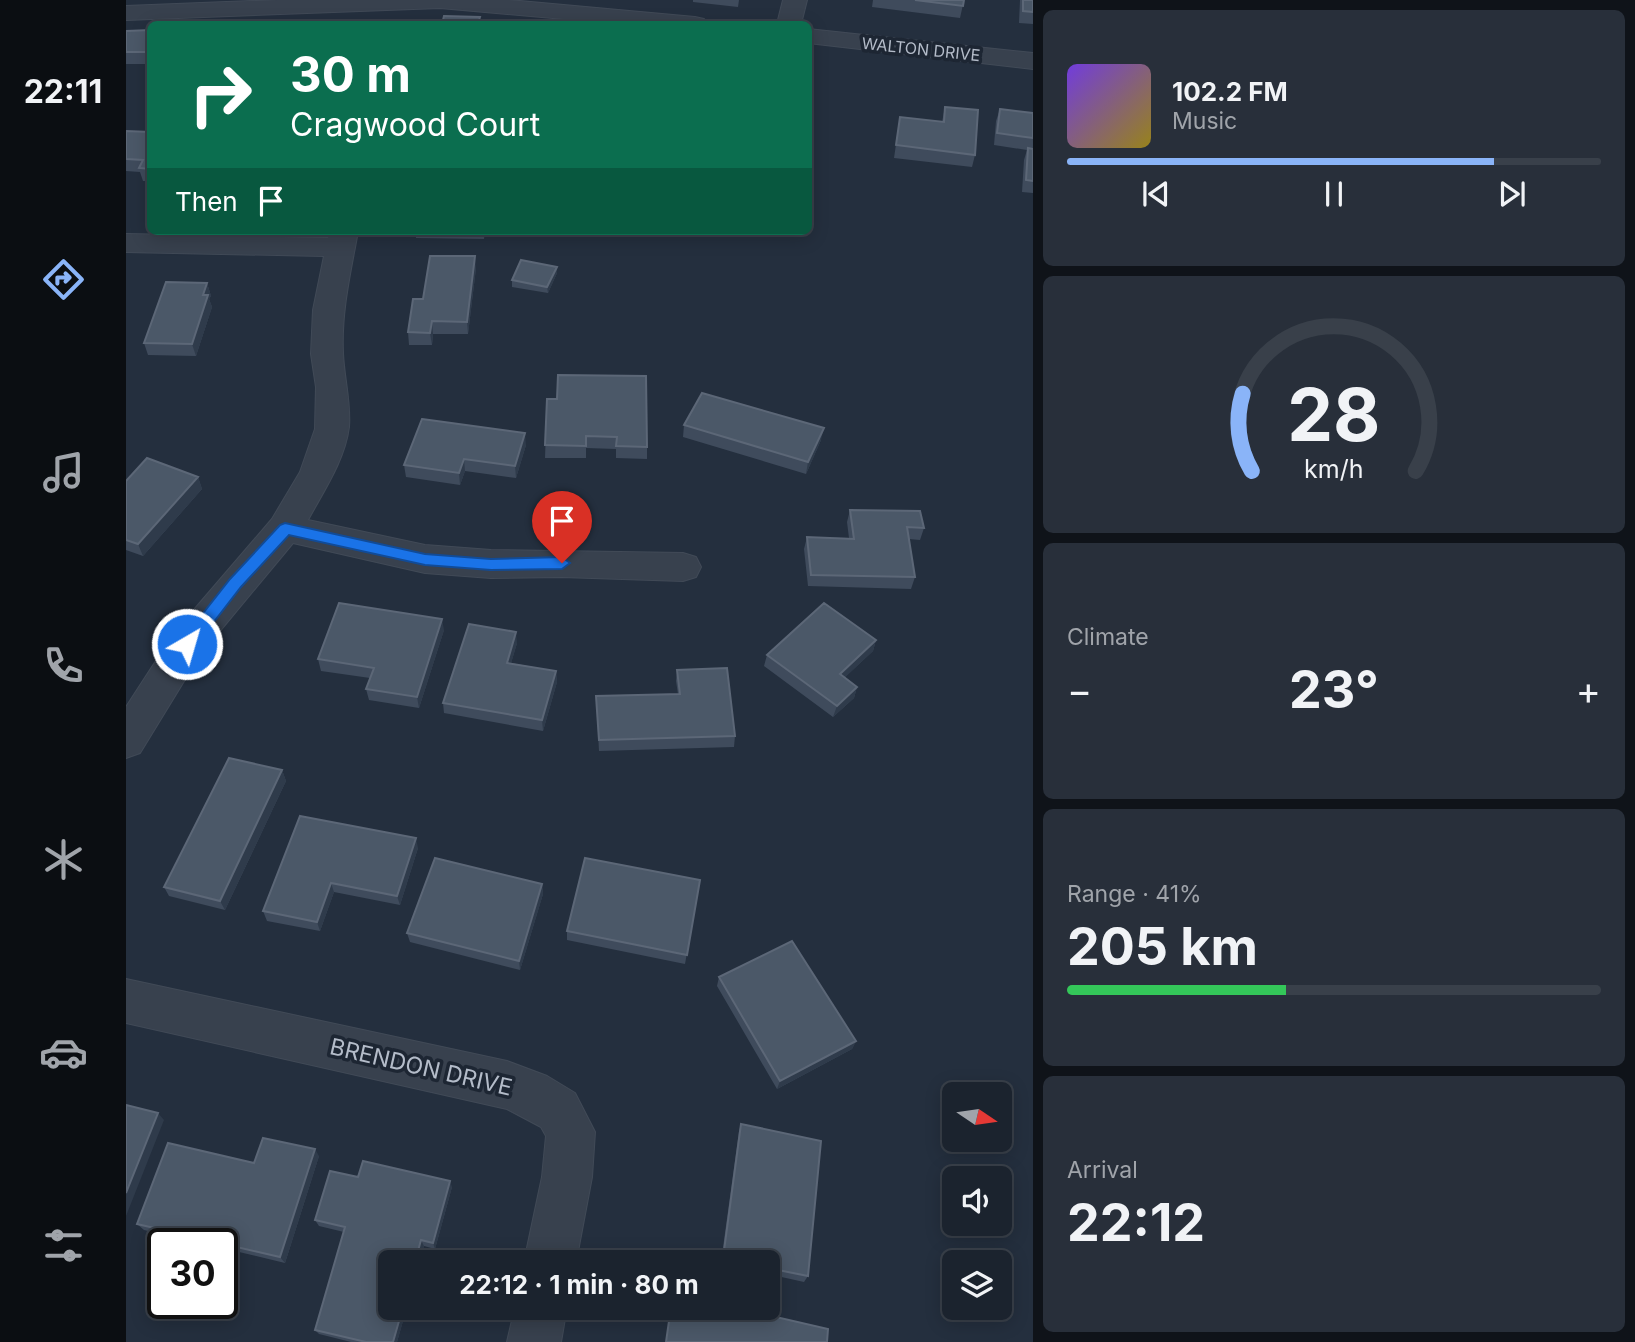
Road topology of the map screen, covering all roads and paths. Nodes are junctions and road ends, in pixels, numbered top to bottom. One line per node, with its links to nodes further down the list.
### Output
1 (795, 0): 5 (street)
2 (126, 13): 3 (street)
3 (386, 13): 4 (street)
4 (665, 21)
5 (790, 21)
6 (812, 36): 7 (street, WALTON DRIVE)
7 (1033, 61)
8 (342, 239): 9 (street); 10 (street)
9 (126, 243)
10 (285, 528): 11 (street); 12 (street)
11 (683, 567)
12 (126, 741)
13 (126, 1001): 14 (street, BRENDON DRIVE)
14 (553, 1250)
15 (538, 1320): 16 (street)
16 (534, 1342)

